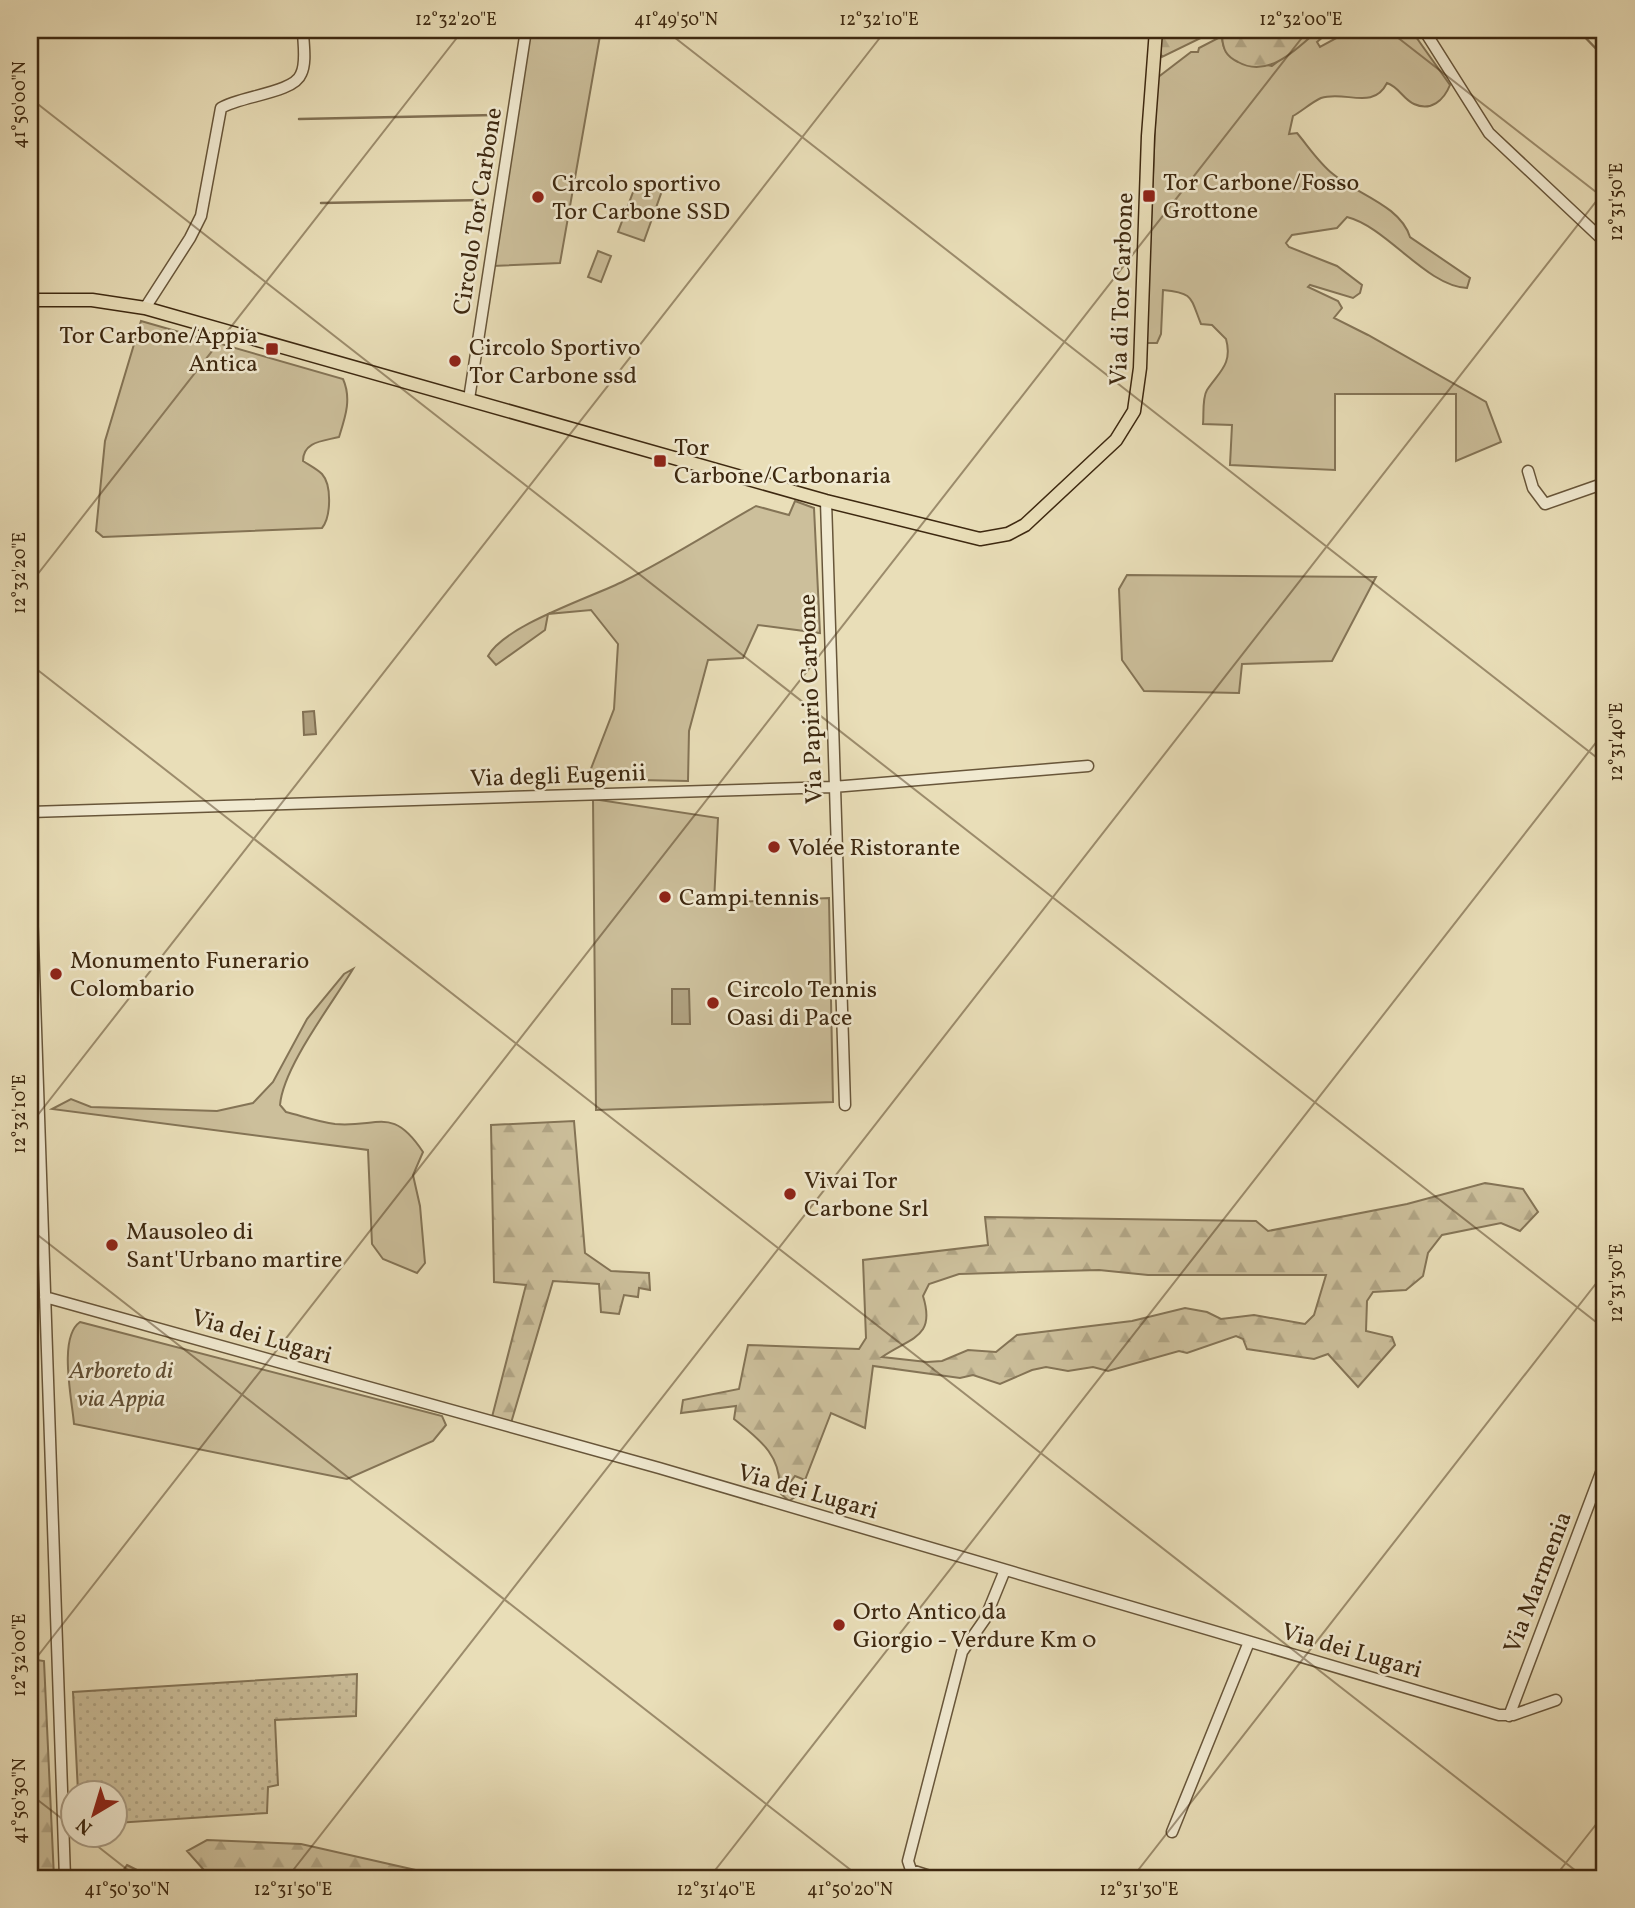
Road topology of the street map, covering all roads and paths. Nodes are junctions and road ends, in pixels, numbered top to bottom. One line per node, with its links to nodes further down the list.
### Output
1 (303, 30): 7 (street)
2 (526, 30): 8 (street, Circolo Tor Carbone)
3 (1156, 30): 11 (main road, Via di Tor Carbone)
4 (1424, 30): 5 (street)
5 (1605, 242)
6 (30, 300): 7 (main road, Via di Tor Carbone)
7 (145, 308): 8 (main road, Via di Tor Carbone)
8 (469, 400): 11 (main road, Via di Tor Carbone)
9 (1528, 471): 10 (street)
10 (1605, 483)
11 (826, 501): 13 (street, Via Papirio Carbone)
12 (1087, 765): 13 (street, Via degli Eugenii)
13 (833, 787): 14 (street, Via degli Eugenii); 16 (street, Via Papirio Carbone)
14 (30, 812)
15 (30, 853): 17 (street)
16 (845, 1105)
17 (45, 1297): 19 (street, Via dei Lugari); 24 (street)
18 (1605, 1462): 22 (street, Via Marmenia)
19 (1004, 1570): 20 (street, Via dei Lugari); 25 (street)
20 (1249, 1642): 22 (street, Via dei Lugari); 23 (street)
21 (1556, 1700): 22 (street)
22 (1509, 1716)
23 (1172, 1832)
24 (65, 1878)
25 (936, 1878)

